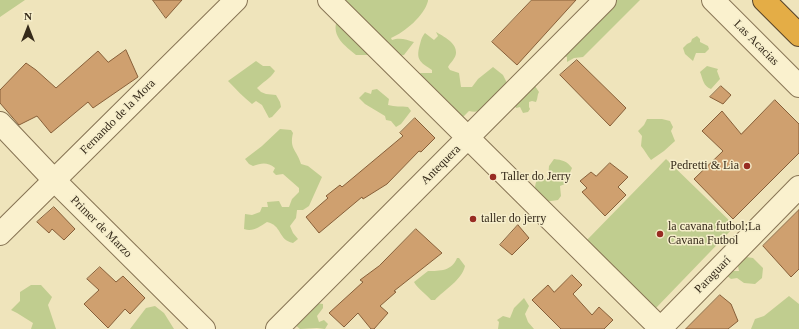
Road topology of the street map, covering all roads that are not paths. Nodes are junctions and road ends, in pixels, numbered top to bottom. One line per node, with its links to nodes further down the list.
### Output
1 (236, 0): 10 (street, Fernando de la Mora)
2 (329, 0): 9 (street)
3 (605, 0): 9 (street, Antequera)
4 (713, 0): 7 (street, Las Acacias)
5 (764, 0): 6 (highway)
6 (799, 35)
7 (799, 86)
8 (0, 123): 10 (street, Primer de Marzo)
9 (468, 137): 14 (street, Antequera); 15 (street)
10 (54, 180): 12 (street, Fernando de la Mora); 13 (street, Primer de Marzo)
11 (799, 187): 15 (street, Paraguarí)
12 (0, 234)
13 (204, 329)
14 (277, 329)
15 (661, 329)

